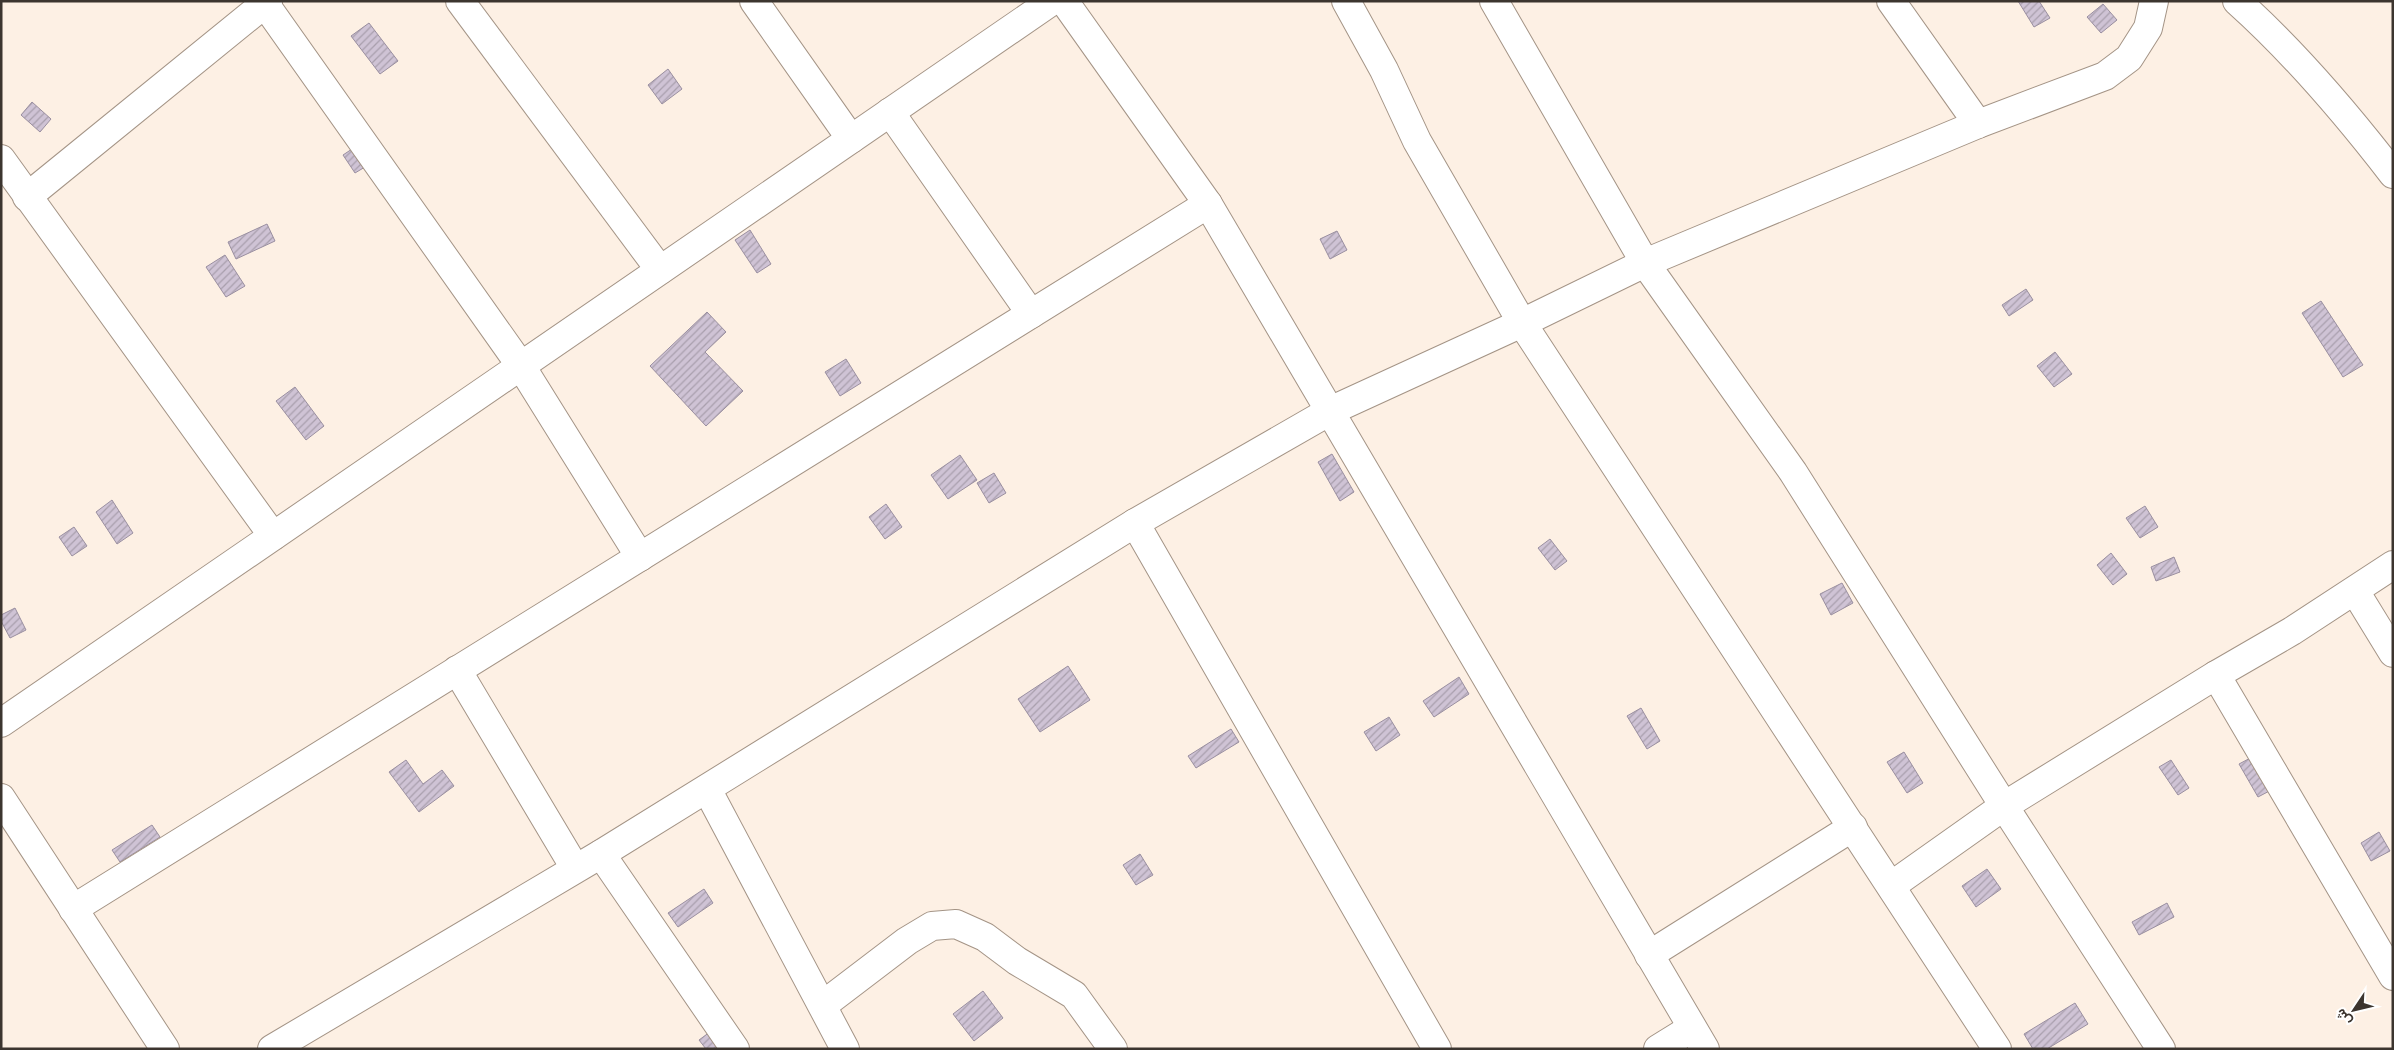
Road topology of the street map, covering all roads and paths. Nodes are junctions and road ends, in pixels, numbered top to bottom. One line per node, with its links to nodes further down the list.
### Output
1 (460, 1): 19 (street)
2 (754, 1): 13 (street)
3 (1052, 1): 11 (street)
4 (1064, 1): 17 (street)
5 (1346, 1): 21 (street)
6 (1494, 1): 18 (street)
7 (1891, 1): 12 (street)
8 (2154, 1): 12 (street)
9 (2238, 1): 15 (street)
10 (267, 3): 16 (street); 22 (street)
11 (890, 112): 13 (street); 20 (street)
12 (1978, 124): 18 (street)
13 (852, 139): 19 (street)
14 (1, 159): 16 (street)
15 (2393, 174)
16 (27, 197): 25 (street)
17 (1208, 204): 20 (street); 23 (street)
18 (1645, 263): 21 (street); 34 (street)
19 (660, 270): 22 (street)
20 (1031, 314): 26 (street)
21 (1522, 323): 23 (street); 36 (street)
22 (521, 366): 25 (street); 26 (street)
23 (1330, 411): 24 (street); 41 (street)
24 (1135, 523): 33 (street); 50 (street)
25 (273, 536): 32 (street)
26 (640, 557): 30 (street)
27 (2393, 565): 28 (street)
28 (2354, 591): 29 (street); 31 (street)
29 (2393, 653)
30 (457, 670): 38 (street); 40 (street)
31 (2216, 675): 34 (street); 42 (street)
32 (1, 723)
33 (706, 789): 37 (street); 43 (street)
34 (2004, 806): 39 (street); 53 (street)
35 (4, 807): 40 (street)
36 (1853, 827): 39 (street); 41 (street)
37 (601, 854): 38 (street); 47 (street)
38 (575, 868): 46 (street)
39 (1892, 886): 52 (street)
40 (74, 909): 45 (street)
41 (1649, 955): 44 (street)
42 (2393, 976)
43 (823, 1005): 48 (street); 49 (street)
44 (1698, 1038): 51 (street)
45 (165, 1049)
46 (272, 1049)
47 (735, 1049)
48 (845, 1049)
49 (1113, 1049)
50 (1437, 1049)
51 (1658, 1049)
52 (1997, 1049)
53 (2161, 1049)

